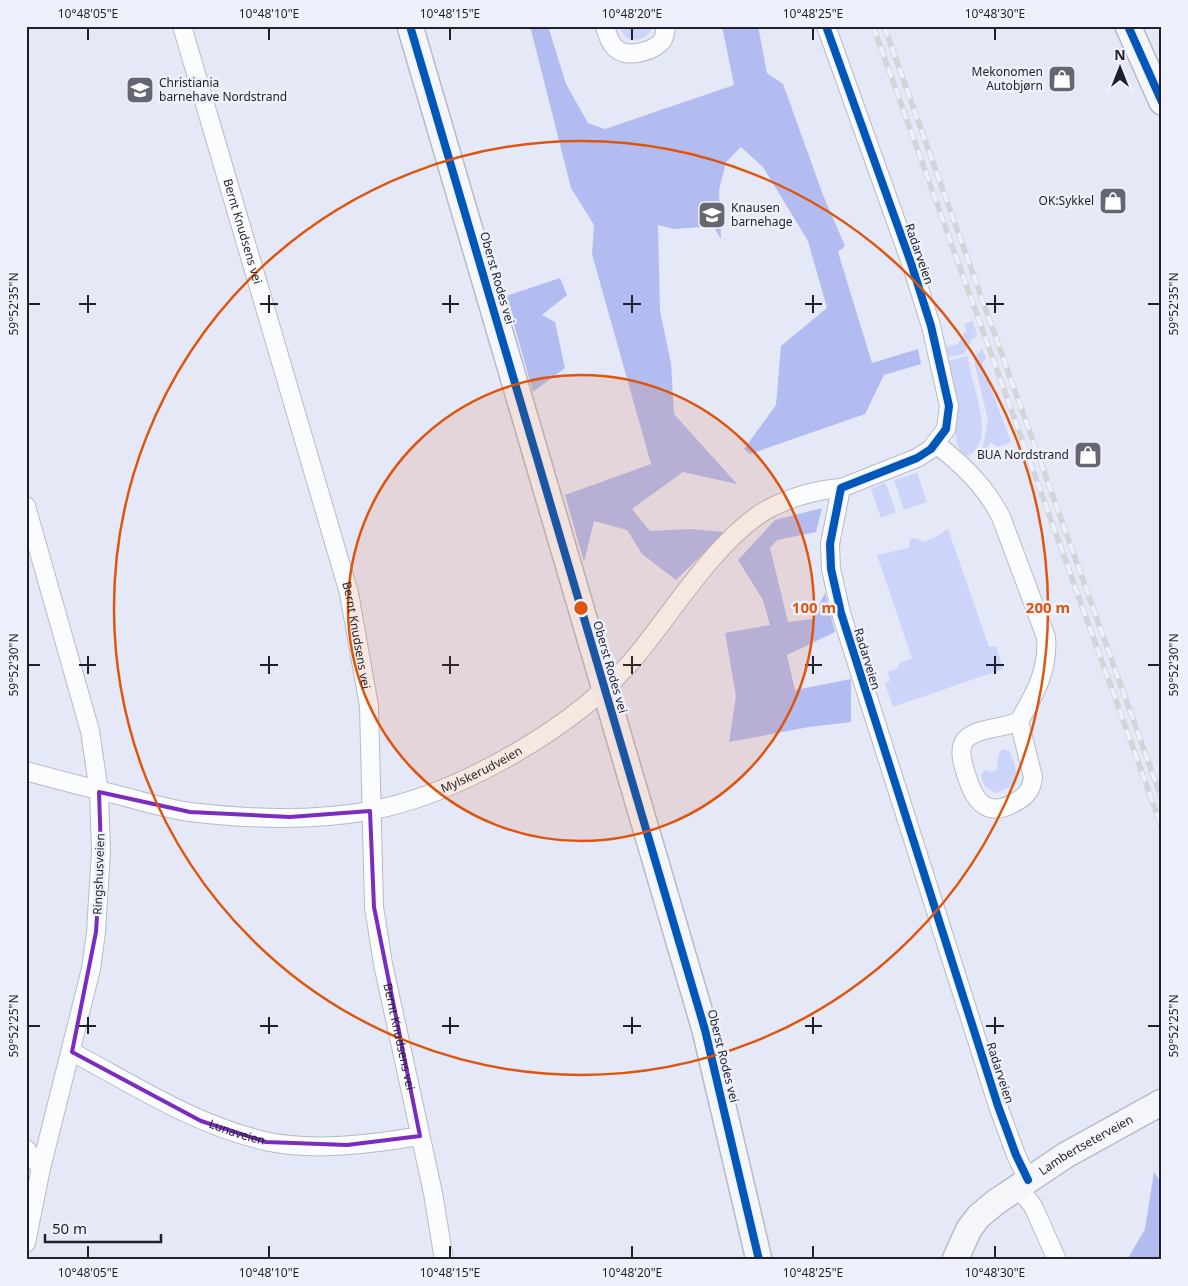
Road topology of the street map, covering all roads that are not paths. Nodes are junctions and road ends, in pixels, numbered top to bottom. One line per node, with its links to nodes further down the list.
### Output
1 (182, 26): 15 (street, Bernt Knudsens vei)
2 (410, 26): 11 (street, Oberst Rodes vei)
3 (605, 26): 4 (street)
4 (666, 26)
5 (826, 26): 8 (street, Radarveien)
6 (1128, 26): 7 (street)
7 (1162, 102)
8 (936, 444): 9 (street, Radarveien); 12 (street)
9 (841, 488): 11 (street, Mylskerudveien); 21 (street, Radarveien)
10 (26, 506): 14 (street, Ringshusveien)
11 (605, 688): 15 (street, Mylskerudveien); 24 (street, Oberst Rodes vei)
12 (1019, 721): 12 (street)
13 (26, 771): 14 (street, Mylskerudveien)
14 (98, 792): 15 (street, Mylskerudveien); 16 (street, Ringshusveien)
15 (370, 810): 18 (street, Bernt Knudsens vei)
16 (72, 1052): 18 (street, Lunaveien); 20 (street, Ringshusveien)
17 (1162, 1102): 21 (street, Lambertseterveien)
18 (420, 1136): 23 (street, Bernt Knudsens vei)
19 (26, 1149): 20 (street)
20 (42, 1168): 22 (street, Ringshusveien)
21 (1023, 1183): 25 (street, Lambertseterveien); 26 (street, Radarveien)
22 (26, 1243)
23 (444, 1260)
24 (758, 1260)
25 (955, 1260)
26 (1057, 1260)

